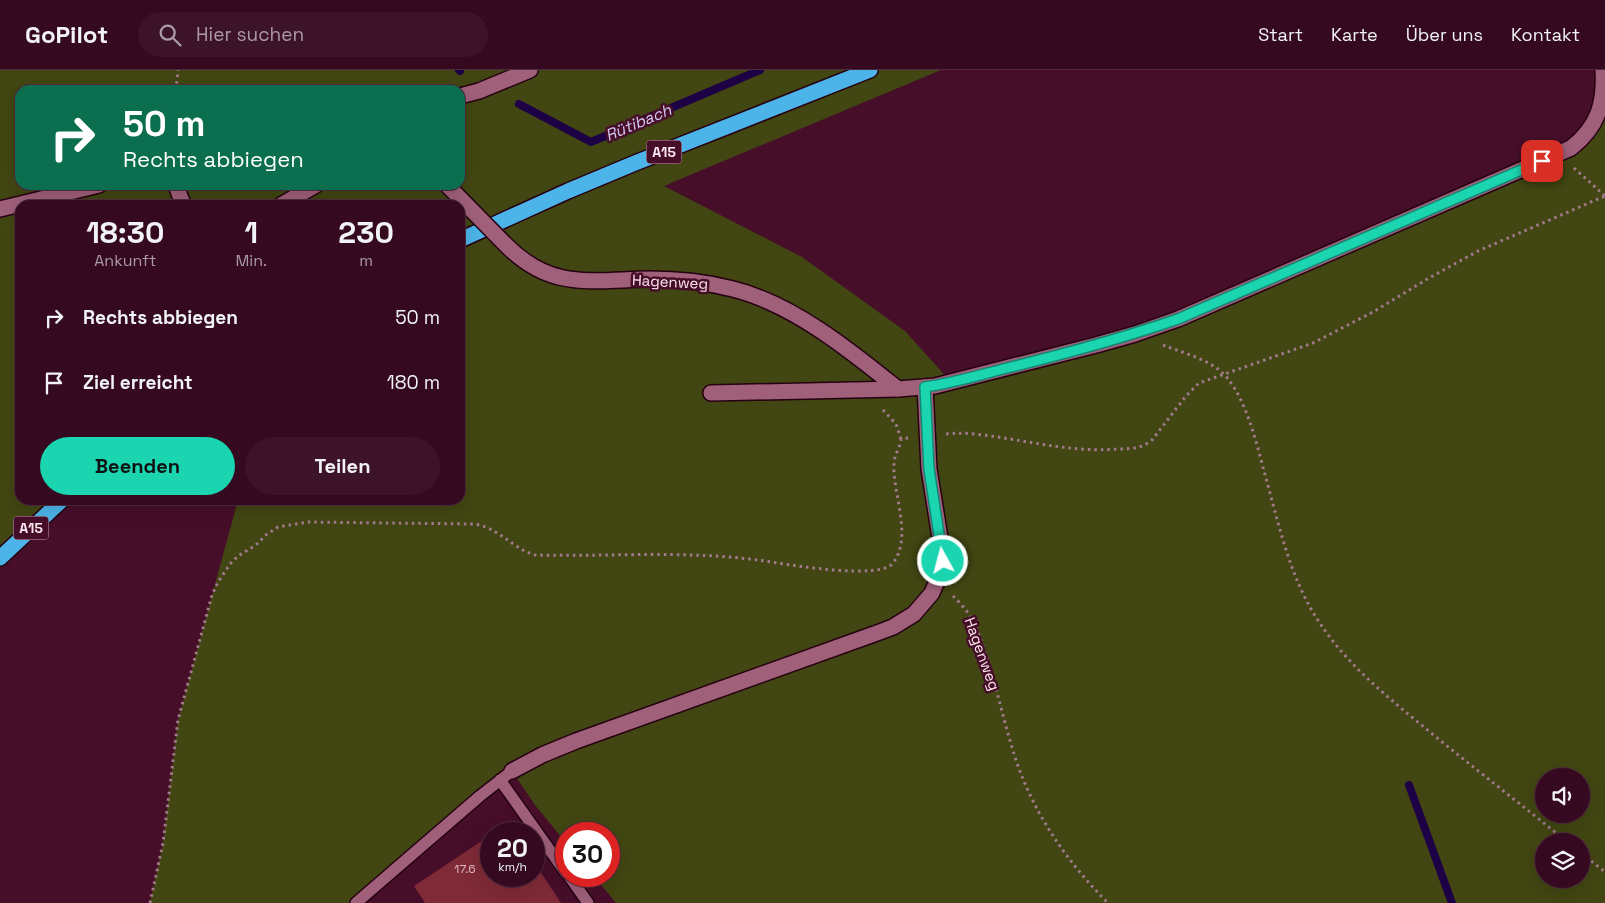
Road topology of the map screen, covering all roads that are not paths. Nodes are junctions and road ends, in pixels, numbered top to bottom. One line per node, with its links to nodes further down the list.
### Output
1 (530, 70): 4 (street)
2 (870, 70): 14 (highway, A15)
3 (1603, 70): 15 (street)
4 (465, 95)
5 (78, 190): 8 (street)
6 (307, 190): 9 (street)
7 (452, 190): 10 (street, Hagenweg, bridge)
8 (37, 200)
9 (290, 200)
10 (462, 200)
11 (465, 203): 16 (street, Hagenweg, bridge)
12 (15, 205): 13 (street)
13 (0, 209)
14 (465, 238)
15 (925, 387): 16 (street); 20 (street)
16 (898, 389): 17 (street)
17 (711, 394)
18 (57, 505): 19 (highway, A15)
19 (0, 558)
20 (506, 776): 21 (lane); 23 (lane)
21 (555, 855)
22 (577, 887): 24 (lane)
23 (356, 903)
24 (588, 903)

